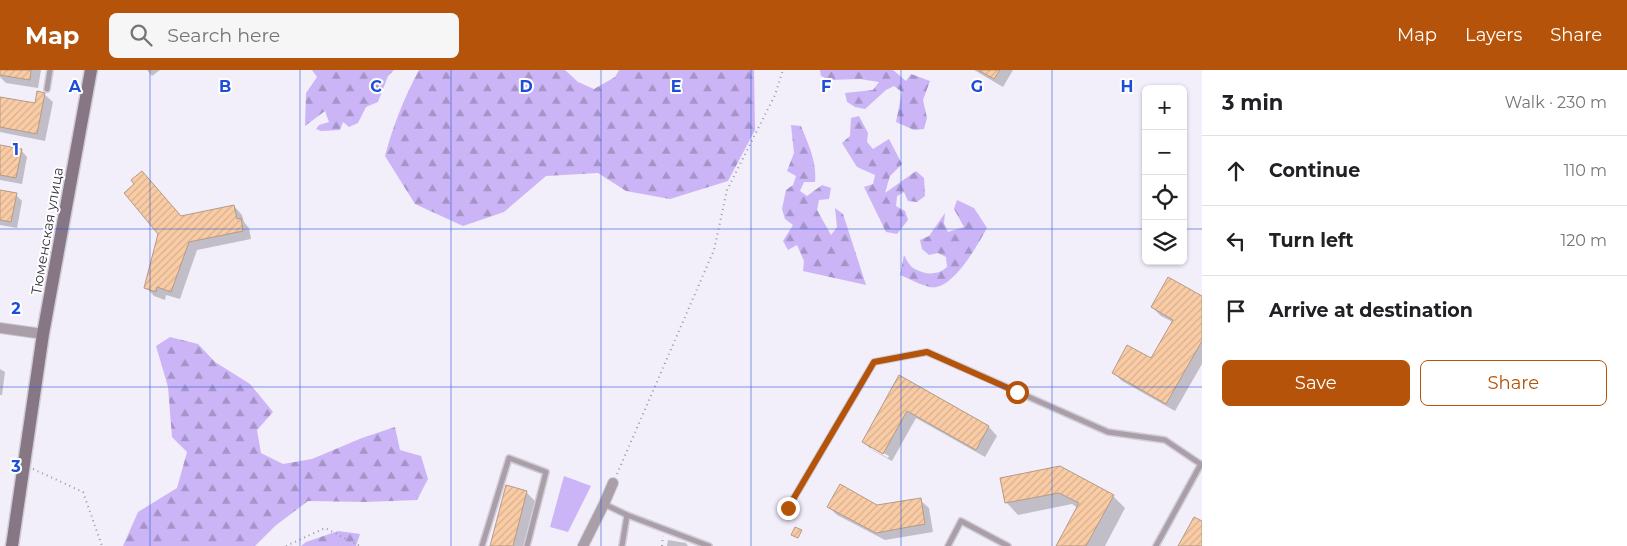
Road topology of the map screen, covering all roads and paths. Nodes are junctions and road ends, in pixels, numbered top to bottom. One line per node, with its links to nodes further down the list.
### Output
1 (50, 70): 4 (lane)
2 (91, 70): 6 (street, Тюменская улица)
3 (783, 70): 9 (path)
4 (47, 89)
5 (0, 328): 6 (street)
6 (43, 334): 7 (street, Тюменская улица)
7 (24, 465): 14 (street, Тюменская улица); 15 (path)
8 (1202, 465): 11 (lane); 26 (lane)
9 (613, 483): 10 (street)
10 (604, 504): 12 (lane); 20 (street)
11 (788, 508)
12 (628, 515): 13 (lane); 21 (lane)
13 (665, 529): 22 (path); 23 (lane)
14 (12, 546)
15 (102, 546)
16 (286, 546): 17 (path)
17 (360, 546)
18 (482, 546): 19 (lane)
19 (527, 546)
20 (583, 546)
21 (622, 546)
22 (662, 546)
23 (709, 546)
24 (948, 546): 25 (lane)
25 (1008, 546)
26 (1156, 546)

